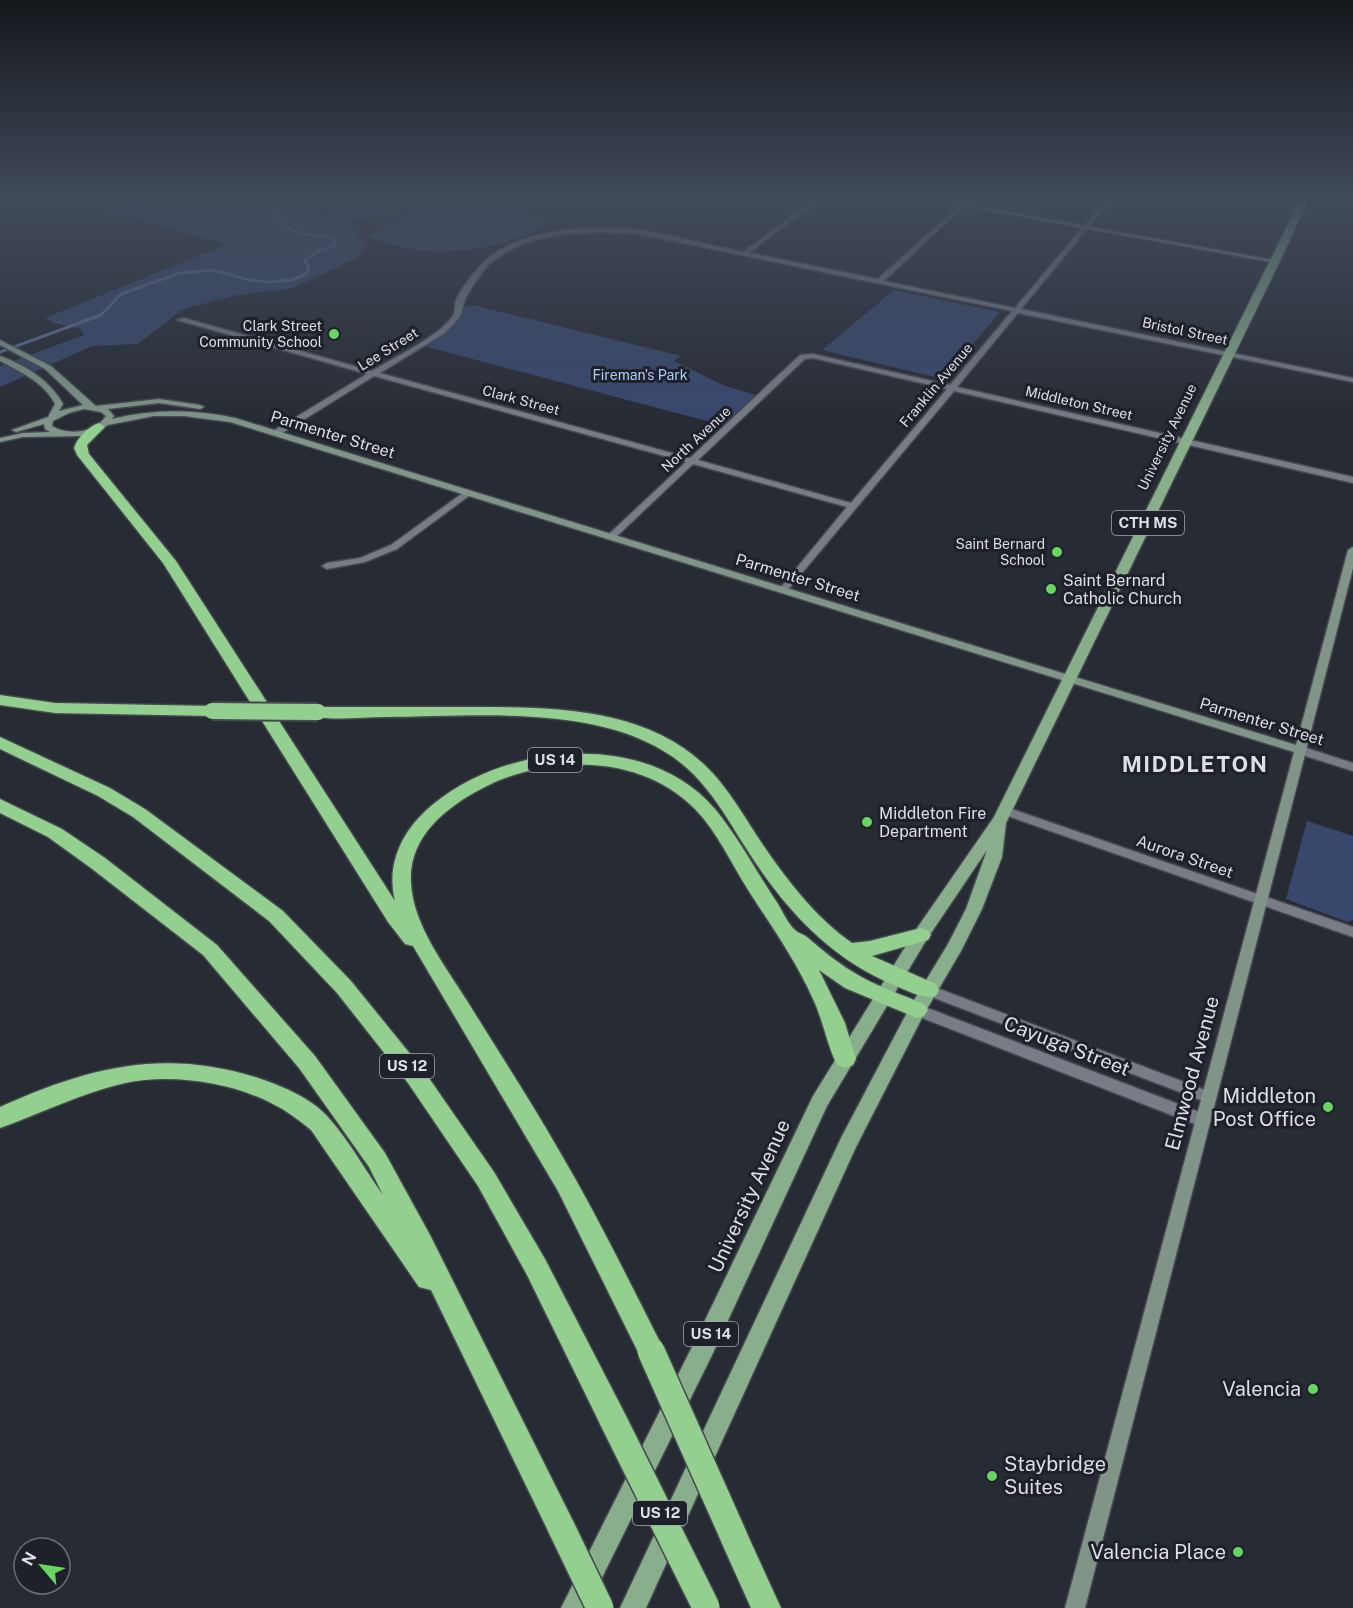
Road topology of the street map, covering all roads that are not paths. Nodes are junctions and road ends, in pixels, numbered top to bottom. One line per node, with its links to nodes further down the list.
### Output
1 (479, 273): 13 (street, Lee Street)
2 (842, 273): 6 (street, Bristol Street)
3 (889, 273): 6 (street)
4 (1047, 273): 7 (street, Franklin Avenue)
5 (1270, 273): 10 (main road, University Avenue / CTH MS)
6 (880, 281): 7 (street, Bristol Street)
7 (1016, 310): 10 (street, Bristol Street); 15 (street, Franklin Avenue)
8 (181, 320): 13 (street, Clark Street)
9 (2, 343): 16 (street)
10 (1230, 354): 14 (street, Bristol Street); 23 (main road, University Avenue / CTH MS)
11 (3, 360): 17 (street)
12 (800, 360): 15 (street, Middleton Street); 24 (street, North Avenue)
13 (374, 374): 21 (street, Lee Street); 24 (street, Clark Street)
14 (1353, 380)
15 (952, 387): 23 (street, Middleton Street); 27 (street, Franklin Avenue)
16 (96, 408): 17 (street, Parmenter Street); 18 (street, Parmenter Street); 19 (street)
17 (50, 419): 20 (street); 22 (street, Parmenter Street)
18 (232, 420): 19 (street, Parmenter Street); 21 (street, Parmenter Street)
19 (102, 425): 20 (street, Parmenter Street); 44 (highway)
20 (62, 434): 22 (street, Parmenter Street)
21 (276, 434): 26 (street, Parmenter Street)
22 (0, 437)
23 (1187, 441): 25 (street, Middleton Street); 32 (main road, University Avenue / CTH MS)
24 (692, 462): 27 (street, Clark Street); 28 (street, North Avenue)
25 (1353, 480)
26 (467, 493): 28 (street, Parmenter Street); 30 (street)
27 (853, 506): 31 (street, Franklin Avenue)
28 (610, 537): 31 (street, Parmenter Street)
29 (1353, 550): 35 (street, Elmwood Avenue)
30 (327, 566)
31 (784, 589): 32 (street, Parmenter Street)
32 (1071, 679): 35 (street, Parmenter Street); 38 (main road, University Avenue / CTH MS)
33 (0, 700): 43 (highway, bridge)
34 (0, 742): 57 (highway, US 12, bridge)
35 (1300, 750): 36 (street, Parmenter Street); 39 (street, Elmwood Avenue)
36 (1353, 766)
37 (0, 805): 53 (highway)
38 (1003, 817): 39 (street, Aurora Street); 42 (main road, University Avenue / CTH MS); 46 (main road, University Avenue / CTH MS)
39 (1261, 901): 41 (street, Aurora Street); 50 (street, Elmwood Avenue)
40 (786, 931): 44 (highway, US 14); 47 (highway); 49 (highway, US 14)
41 (1353, 932)
42 (921, 935): 43 (highway); 45 (main road, University Avenue / CTH MS)
43 (848, 951): 45 (highway)
44 (438, 971): 58 (highway, US 14, bridge)
45 (896, 977): 46 (highway); 47 (main road, University Avenue / CTH MS)
46 (929, 990): 48 (main road, University Avenue / US 14); 50 (street, Cayuga Street)
47 (883, 997): 48 (highway); 49 (main road, University Avenue / CTH MS)
48 (917, 1010): 52 (street, Cayuga Street); 56 (main road, University Avenue / US 14)
49 (845, 1059): 54 (main road, University Avenue / US 14)
50 (1208, 1097): 52 (street, Elmwood Avenue)
51 (0, 1118): 53 (highway)
52 (1202, 1120): 59 (street, Elmwood Avenue)
53 (459, 1323): 55 (highway, bridge)
54 (574, 1608)
55 (600, 1608)
56 (633, 1608)
57 (707, 1608)
58 (765, 1608)
59 (1075, 1608)

